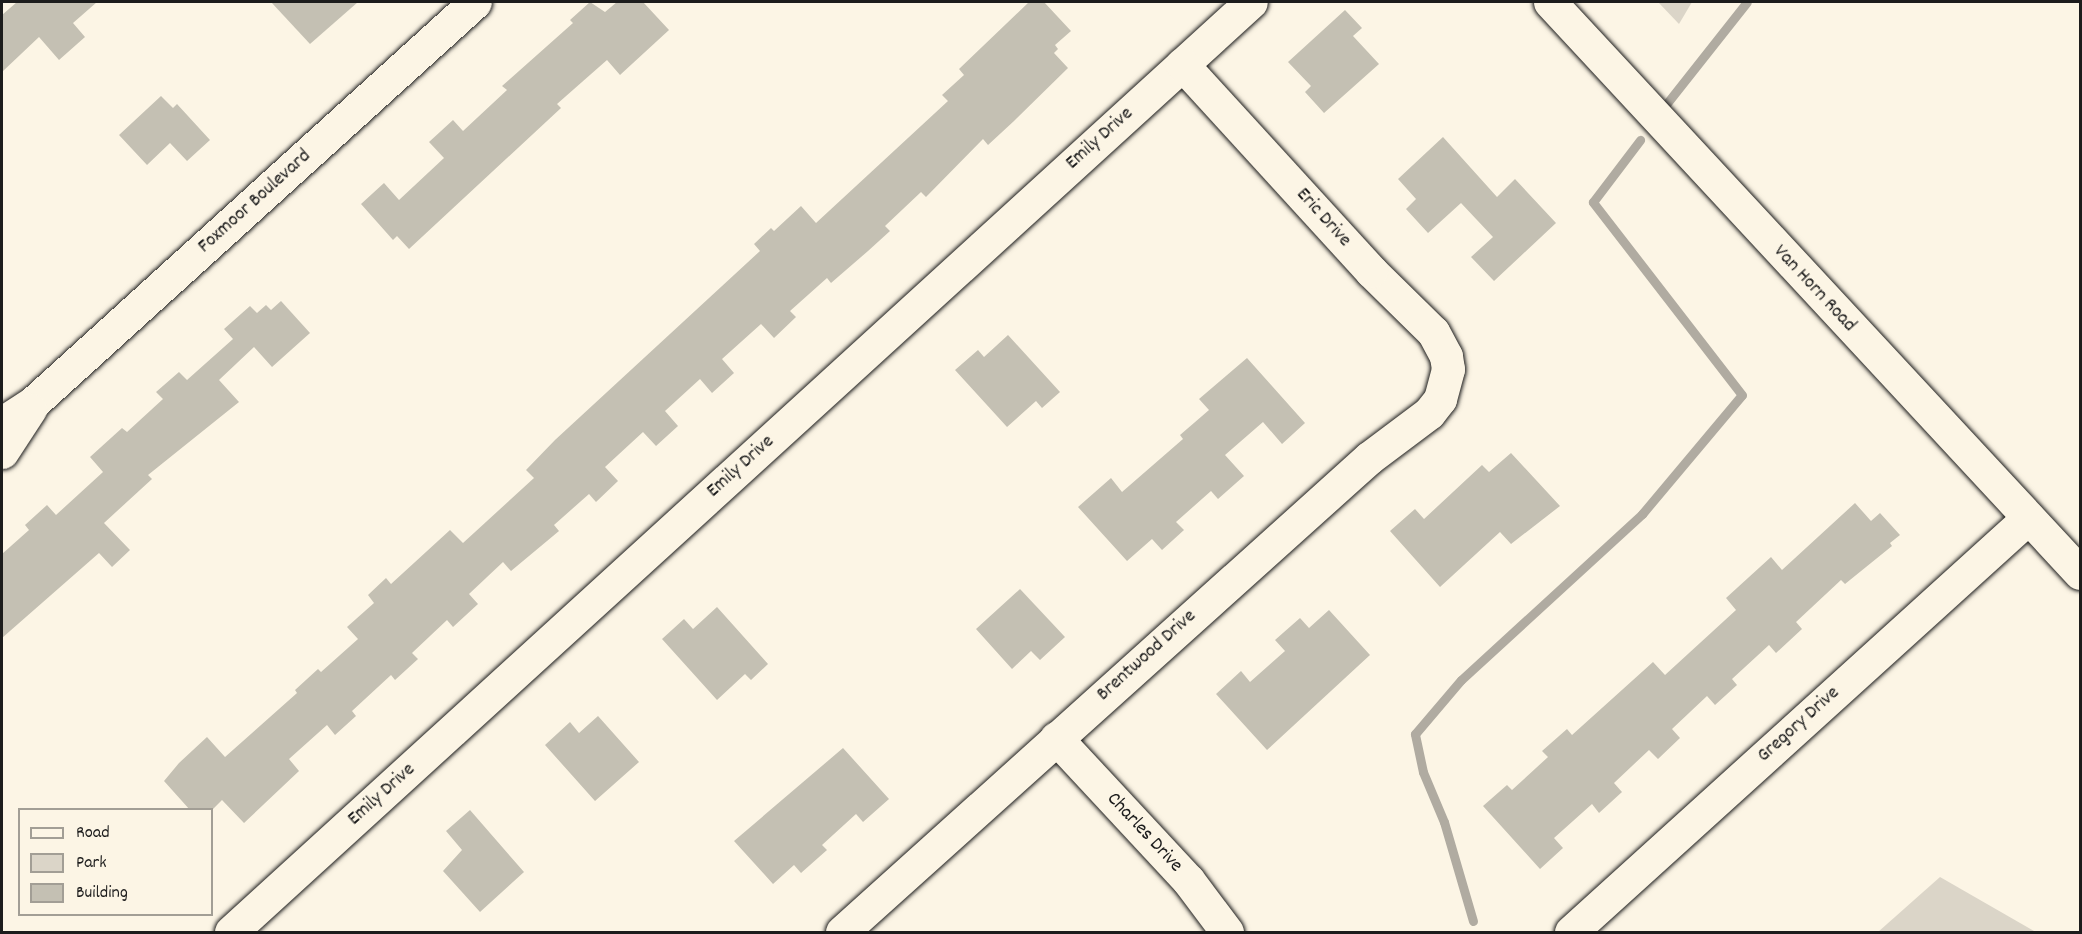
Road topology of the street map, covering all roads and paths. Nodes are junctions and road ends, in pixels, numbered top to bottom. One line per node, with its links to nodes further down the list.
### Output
1 (475, 2): 6 (street, Foxmoor Boulevard)
2 (1251, 2): 4 (street, Emily Drive)
3 (1550, 2): 9 (street, Van Horn Road)
4 (1182, 64): 5 (street, Eric Drive); 12 (street, Emily Drive)
5 (1447, 379): 11 (street, Brentwood Drive)
6 (34, 402): 7 (street, Foxmoor Boulevard); 8 (street, Foxmoor Boulevard)
7 (2, 423)
8 (2, 452)
9 (2028, 518): 10 (street, Van Horn Road); 15 (street, Gregory Drive)
10 (2080, 573)
11 (1056, 738): 13 (street, Brentwood Drive); 14 (street, Charles Drive)
12 (231, 933)
13 (842, 933)
14 (1227, 933)
15 (1571, 933)

